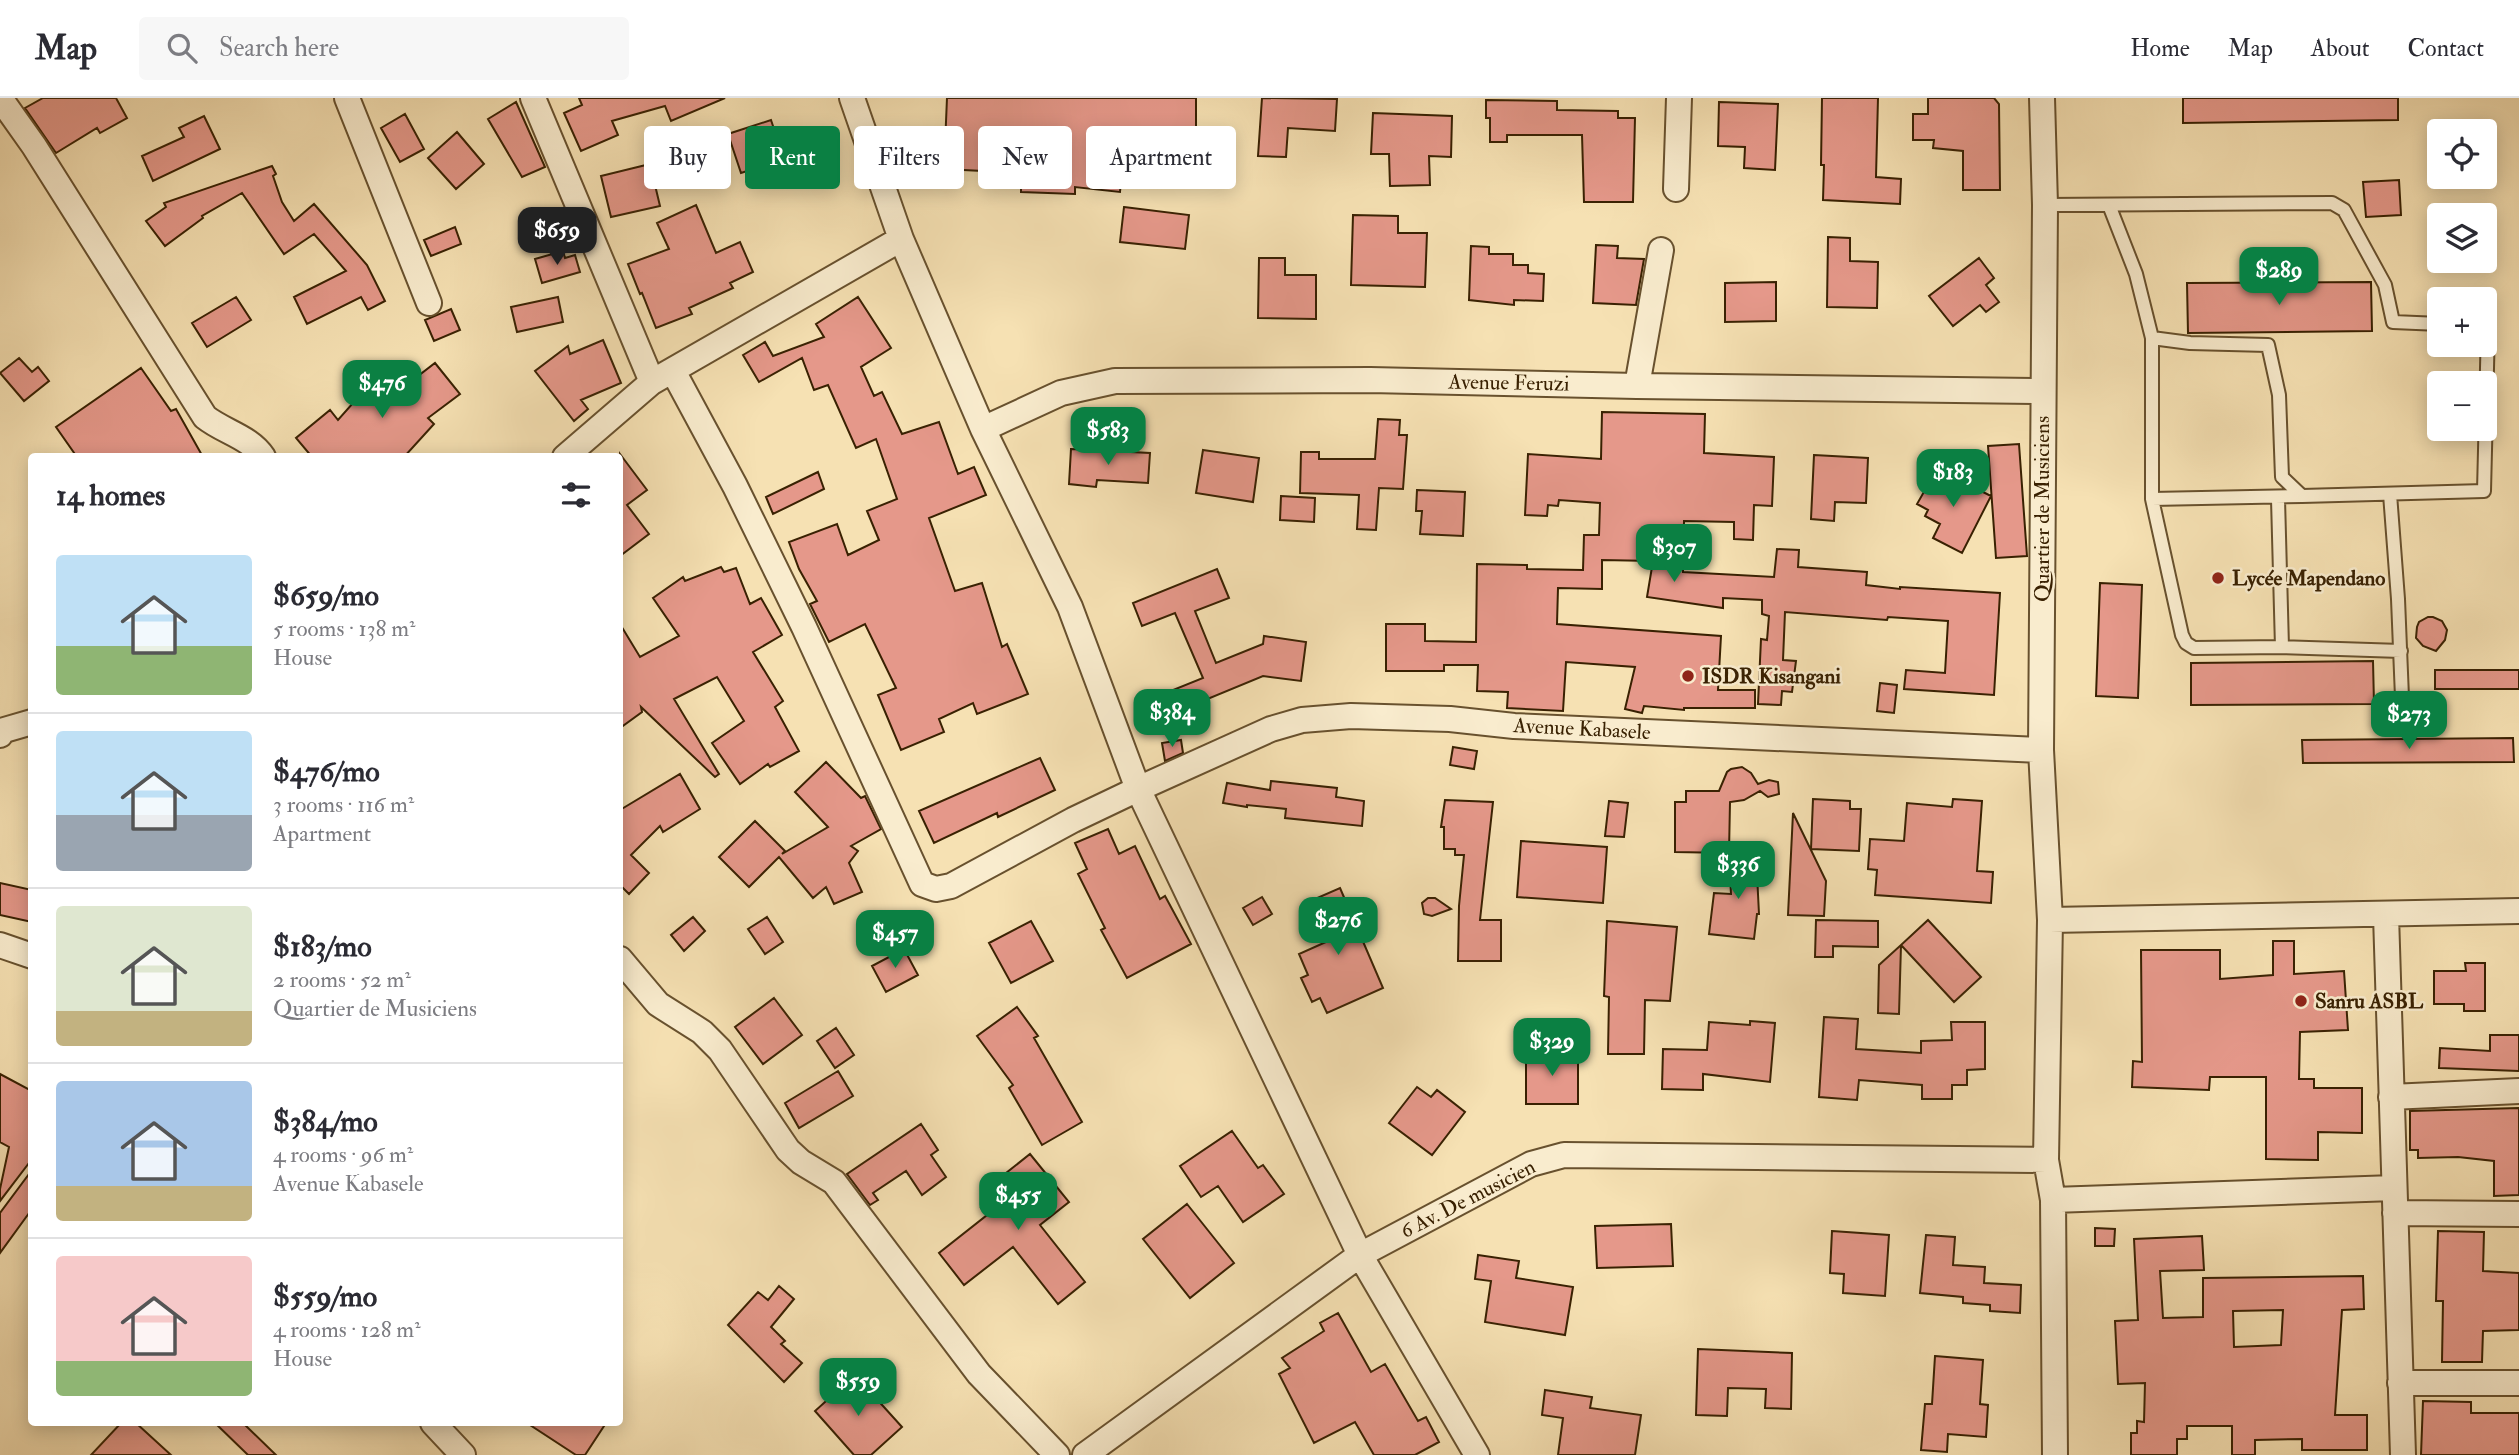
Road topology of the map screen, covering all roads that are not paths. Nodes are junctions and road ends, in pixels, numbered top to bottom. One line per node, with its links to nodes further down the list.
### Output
1 (347, 98): 12 (street)
2 (533, 98): 16 (street)
3 (852, 98): 10 (street)
4 (1679, 98): 7 (street)
5 (2042, 98): 8 (street, Quartier de Musiciens)
6 (0, 99): 20 (street)
7 (1676, 189)
8 (2045, 205): 9 (lane); 18 (street, Quartier de Musiciens)
9 (2109, 205): 13 (lane); 14 (lane)
10 (901, 239): 16 (street); 19 (street)
11 (1661, 250): 17 (street)
12 (429, 303)
13 (2427, 323)
14 (2152, 338): 23 (lane); 24 (lane)
15 (2487, 357): 22 (lane)
16 (663, 377): 21 (street); 32 (street, Avenue Kabasele)
17 (1637, 386): 18 (street, Avenue Feruzi); 19 (street, Avenue Feruzi)
18 (2043, 391): 31 (street, Quartier de Musiciens)
19 (984, 429): 32 (street)
20 (260, 453)
21 (570, 453)
22 (2390, 494): 23 (lane); 27 (lane)
23 (2302, 496): 25 (lane)
24 (2152, 499): 25 (lane); 26 (lane)
25 (2278, 499): 26 (lane)
26 (2282, 647): 27 (lane)
27 (2401, 651): 28 (lane)
28 (2403, 722)
29 (28, 723): 30 (street)
30 (0, 735)
31 (2041, 750): 32 (street, Avenue Kabasele); 35 (street, Quartier de Musiciens)
32 (1138, 789): 46 (street)
33 (2519, 911): 34 (street)
34 (2386, 915): 35 (street); 40 (street)
35 (2050, 920): 41 (street, Quartier de Musiciens)
36 (0, 946): 37 (street)
37 (28, 955)
38 (623, 963): 51 (street)
39 (2519, 1091): 40 (street)
40 (2391, 1097): 42 (street)
41 (2046, 1160): 43 (street, Quartier de Musiciens); 46 (street, 6 Av. De musicien)
42 (2394, 1188): 43 (street); 44 (street)
43 (2053, 1200): 54 (street, Quartier de Musiciens)
44 (2395, 1213): 45 (street); 47 (street)
45 (2519, 1214)
46 (1360, 1255): 52 (street, 6 Av. De musicien); 53 (street)
47 (2400, 1383): 48 (street); 55 (street)
48 (2519, 1383)
49 (436, 1426): 50 (street)
50 (463, 1455)
51 (1057, 1455)
52 (1085, 1455)
53 (1477, 1455)
54 (2055, 1455)
55 (2403, 1455)

